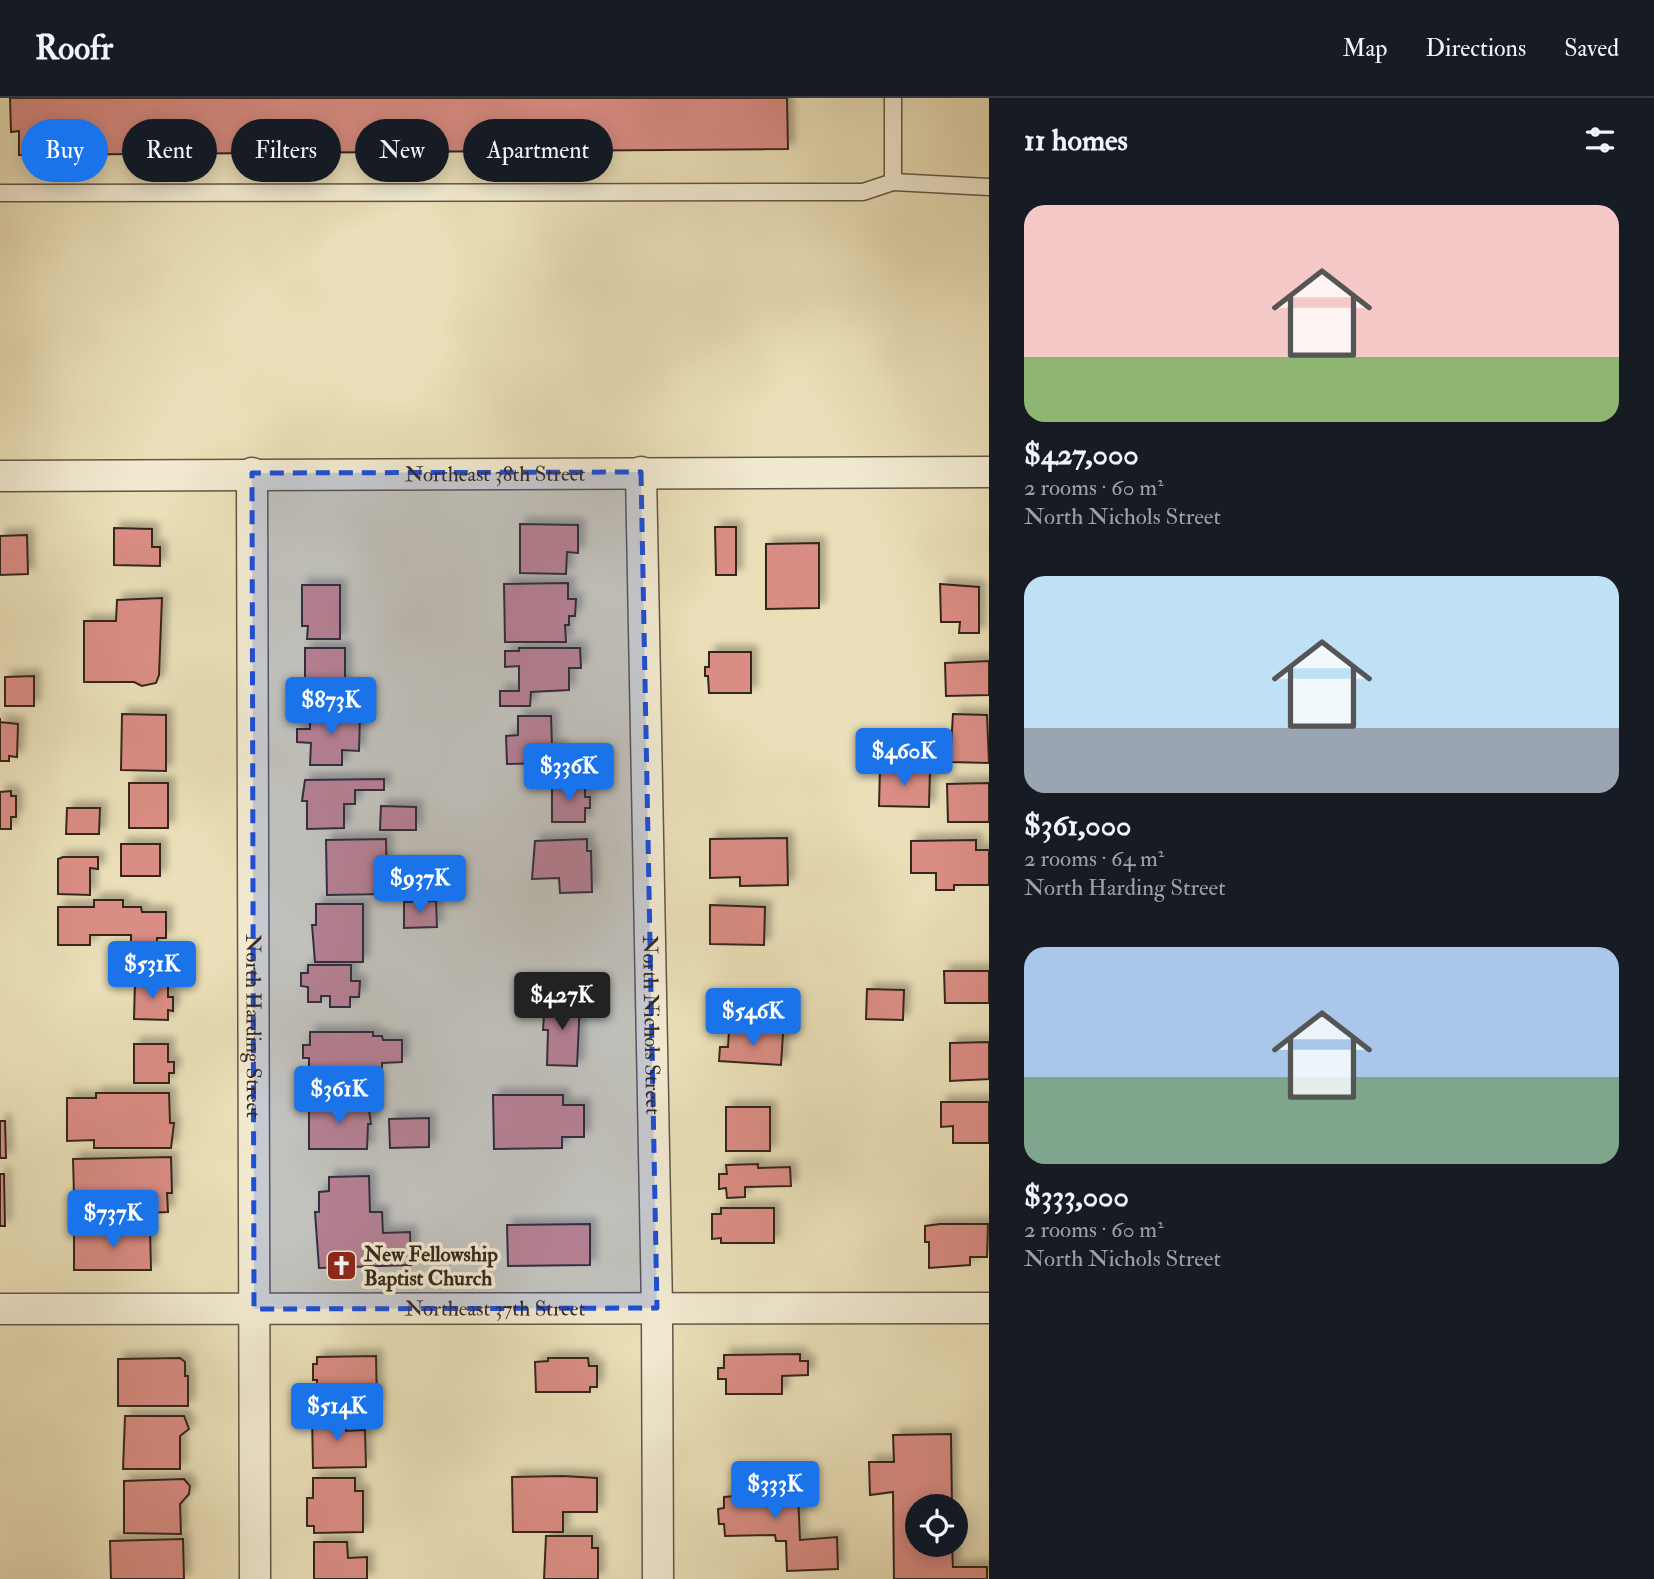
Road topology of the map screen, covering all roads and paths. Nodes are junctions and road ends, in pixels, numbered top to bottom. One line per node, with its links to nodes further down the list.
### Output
1 (893, 98): 2 (lane)
2 (893, 182): 3 (lane); 4 (lane)
3 (989, 187)
4 (0, 193)
5 (642, 472): 6 (street, Northeast 38th Street); 7 (street, Northeast 38th Street); 9 (street, North Nichols Street)
6 (989, 472)
7 (253, 473): 8 (street, Northeast 38th Street); 12 (street, North Harding Street)
8 (0, 476)
9 (657, 1308): 10 (street, Northeast 37th Street); 12 (street, Northeast 37th Street); 14 (street, North Nichols Street)
10 (989, 1308)
11 (0, 1309): 12 (street, Northeast 37th Street)
12 (254, 1309): 13 (street, North Harding Street)
13 (255, 1579)
14 (658, 1579)

